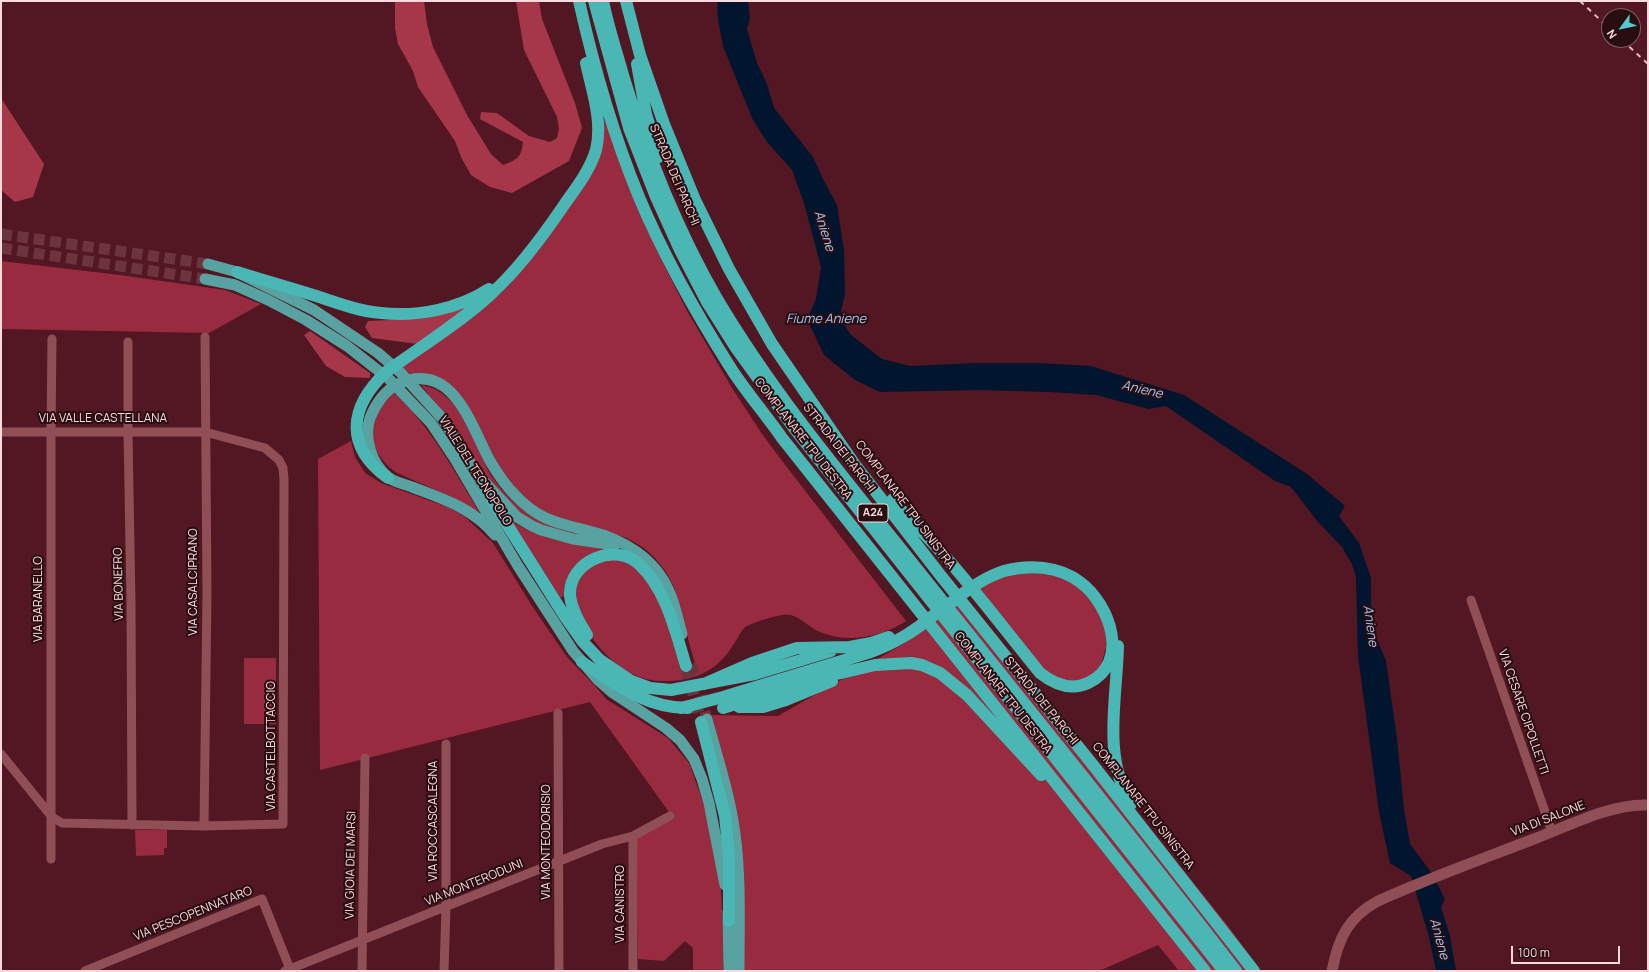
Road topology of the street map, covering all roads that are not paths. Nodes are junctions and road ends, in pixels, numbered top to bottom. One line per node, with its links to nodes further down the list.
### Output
1 (572, 1): 9 (highway)
2 (579, 1): 40 (highway, COMPLANARE TPU DESTRA)
3 (594, 1): 58 (highway, STRADA DEI PARCHI / A24)
4 (603, 1): 6 (highway, STRADA DEI PARCHI / A24)
5 (625, 1): 6 (highway); 14 (highway, COMPLANARE TPU SINISTRA)
6 (689, 247): 59 (highway, STRADA DEI PARCHI / A24)
7 (208, 264): 8 (highway, VIALE DEL TECNOPOLO)
8 (237, 272): 9 (highway); 19 (highway, VIALE DEL TECNOPOLO)
9 (512, 274): 20 (highway)
10 (204, 279): 22 (highway, VIALE DEL TECNOPOLO)
11 (204, 337): 18 (street, VIA CASALCIPRANO)
12 (52, 339): 15 (street, VIA BARANELLO)
13 (128, 342): 17 (street, VIA BONEFRO)
14 (823, 418): 25 (highway); 43 (highway, COMPLANARE TPU SINISTRA)
15 (51, 431): 16 (street, VIA VALLE CASTELLANA); 17 (street, VIA VALLE CASTELLANA); 37 (street, VIA BARANELLO)
16 (1, 432)
17 (128, 432): 18 (street, VIA VALLE CASTELLANA); 38 (street, VIA BONEFRO)
18 (205, 432): 39 (street, VIA CASALCIPRANO); 39 (street, VIA CASTELBOTTACCIO)
19 (478, 475): 21 (highway, VIALE DEL TECNOPOLO); 28 (highway)
20 (388, 478): 21 (highway); 22 (highway)
21 (635, 550): 27 (highway)
22 (518, 566): 26 (highway, VIALE DEL TECNOPOLO)
23 (1471, 600): 41 (street, VIA CESARE CIPOLLETTI)
24 (911, 630): 25 (highway); 28 (highway); 29 (highway)
25 (1115, 634): 43 (highway)
26 (582, 662): 29 (highway); 47 (highway, VIALE DEL TECNOPOLO)
27 (688, 665): 28 (highway)
28 (611, 669)
29 (681, 708): 40 (highway)
30 (558, 713): 45 (street, VIA MONTEODORISIO)
31 (704, 720): 47 (highway); 56 (highway)
32 (446, 744): 46 (street, VIA ROCCASCALEGNA)
33 (1, 754): 37 (street)
34 (365, 758): 48 (street, VIA GIOIA DEI MARSI)
35 (1648, 805): 41 (street, VIA DI SALONE)
36 (670, 816): 42 (street, VIA MONTERODUNI)
37 (52, 817): 38 (street, VIA CASTELBOTTACCIO); 44 (street, VIA BARANELLO)
38 (132, 825): 39 (street, VIA CASTELBOTTACCIO)
39 (204, 826)
40 (1095, 832): 57 (highway, COMPLANARE TPU DESTRA)
41 (1552, 832): 61 (street, VIA DI SALONE)
42 (633, 836): 45 (street, VIA MONTERODUNI); 54 (street, VIA CANISTRO)
43 (1164, 855): 60 (highway, COMPLANARE TPU SINISTRA)
44 (51, 859)
45 (559, 862): 46 (street, VIA MONTERODUNI); 53 (street, VIA MONTEODORISIO)
46 (446, 908): 48 (street, VIA MONTERODUNI); 52 (street, VIA ROCCASCALEGNA)
47 (729, 921): 55 (highway, VIALE DEL TECNOPOLO)
48 (362, 940): 49 (street, VIA MONTERODUNI); 51 (street, VIA GIOIA DEI MARSI)
49 (288, 970): 50 (street, VIA PESCOPENNATARO)
50 (85, 971)
51 (362, 971)
52 (444, 971)
53 (559, 971)
54 (633, 971)
55 (729, 971)
56 (739, 971)
57 (1205, 971)
58 (1224, 971)
59 (1236, 971)
60 (1254, 971)
61 (1332, 971)

